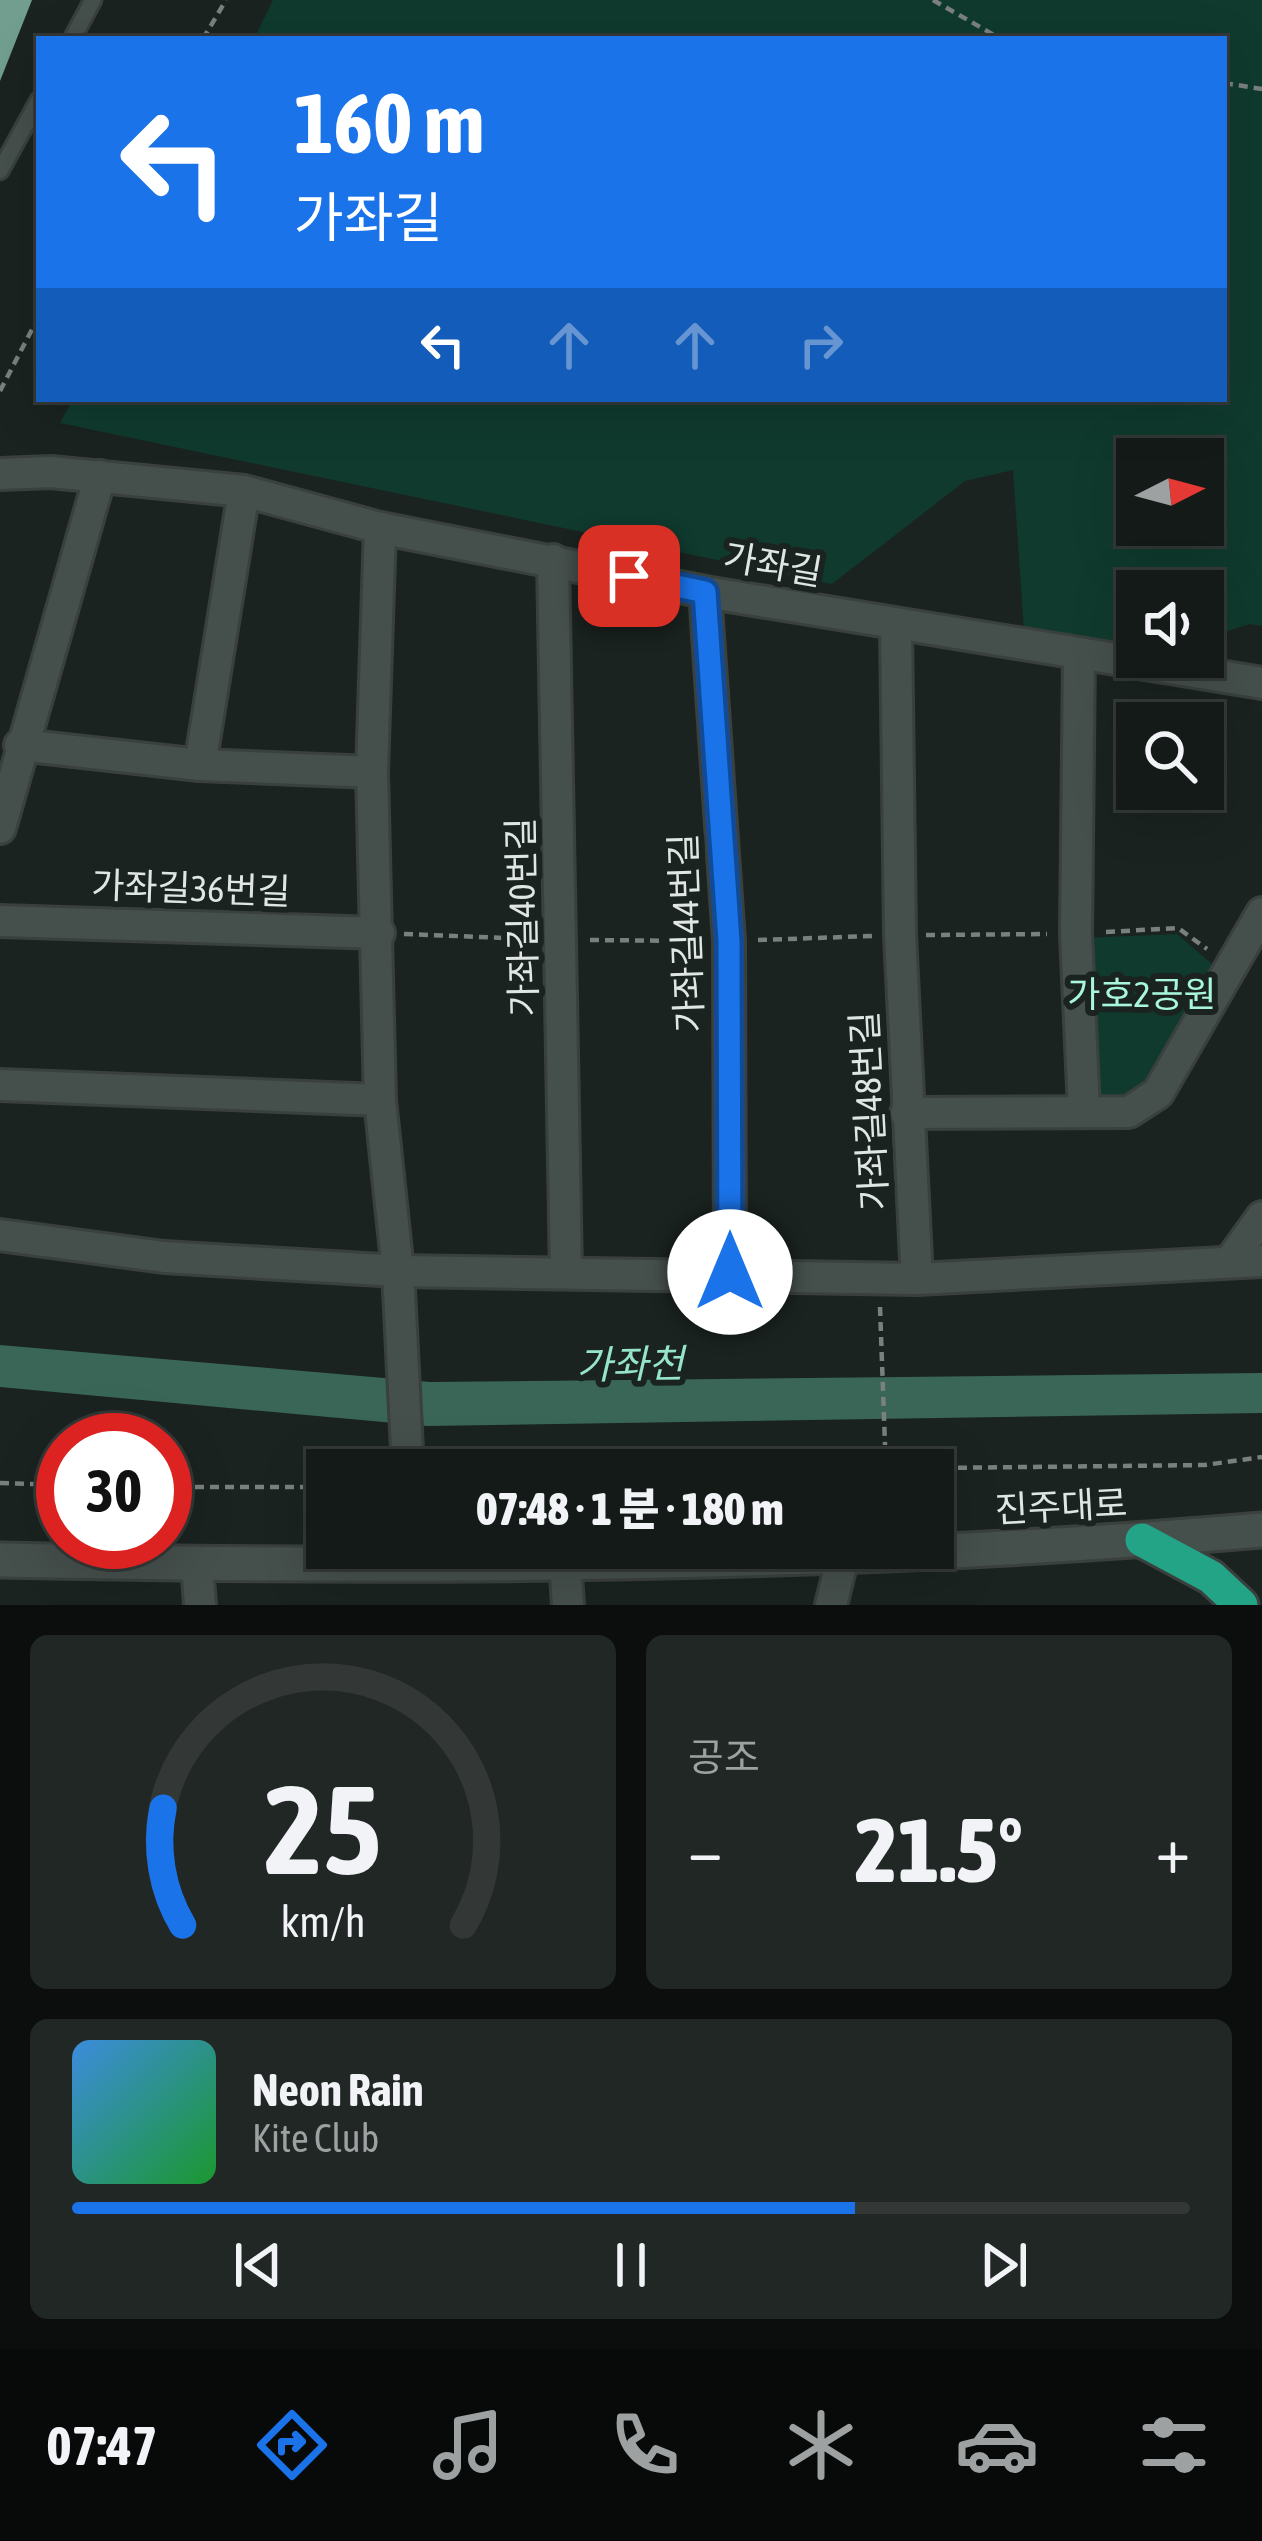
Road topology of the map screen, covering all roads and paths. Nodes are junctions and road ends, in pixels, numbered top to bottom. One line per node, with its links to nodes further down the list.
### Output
1 (93, 0): 4 (lane)
2 (226, 0): 5 (path)
3 (933, 0): 6 (path)
4 (74, 36)
5 (205, 36)
6 (996, 36)
7 (1227, 83): 8 (path)
8 (1262, 89)
9 (36, 105): 10 (lane)
10 (0, 171)
11 (36, 322): 12 (path)
12 (0, 391)
13 (0, 473): 14 (street, 가좌길)
14 (100, 476): 15 (street, 가좌길); 22 (street)
15 (244, 491): 16 (street, 가좌길); 23 (street)
16 (380, 528): 17 (street, 가좌길); 24 (street)
17 (553, 560): 18 (street, 가좌길); 31 (street, 가좌길40번길)
18 (705, 592): 19 (street, 가좌길); 32 (street, 가좌길44번길)
19 (896, 626): 20 (street, 가좌길); 30 (street, 가좌길48번길)
20 (1079, 656): 21 (street, 가좌길); 29 (street)
21 (1262, 683)
22 (20, 745): 23 (street); 25 (street)
23 (200, 764): 24 (street)
24 (372, 772): 28 (street)
25 (0, 828)
26 (1262, 913): 33 (street)
27 (0, 921): 28 (street, 가좌길36번길)
28 (379, 933): 31 (path); 35 (street)
29 (1076, 934): 30 (path); 33 (path); 36 (street)
30 (900, 935): 32 (path); 37 (street, 가좌길48번길)
31 (562, 940): 32 (path); 43 (street, 가좌길40번길)
32 (729, 941): 42 (street, 가좌길44번길)
33 (1232, 968): 36 (street)
34 (0, 1085): 35 (street)
35 (380, 1100): 41 (street)
36 (1084, 1110): 37 (street)
37 (907, 1113): 45 (street, 가좌길48번길)
38 (1262, 1217): 40 (street)
39 (0, 1234): 41 (street)
40 (1247, 1261): 45 (street)
41 (398, 1270): 43 (street); 47 (street)
42 (730, 1272): 43 (street); 44 (street)
43 (566, 1273)
44 (879, 1277): 45 (street); 46 (path)
45 (917, 1279)
46 (885, 1444)
47 (407, 1449)
48 (1262, 1457): 49 (path)
49 (954, 1468)
50 (0, 1483): 51 (path)
51 (36, 1484)
52 (192, 1486): 53 (path)
53 (306, 1487)
54 (1262, 1530): 55 (street, 진주대로)
55 (1142, 1540): 56 (street, 진주대로); 65 (highway)
56 (954, 1548)
57 (306, 1559): 59 (street, 진주대로)
58 (0, 1560): 59 (street, 진주대로)
59 (197, 1564): 62 (street)
60 (566, 1569): 63 (street)
61 (840, 1569): 64 (street)
62 (200, 1605)
63 (568, 1605)
64 (831, 1605)
65 (1241, 1605)

